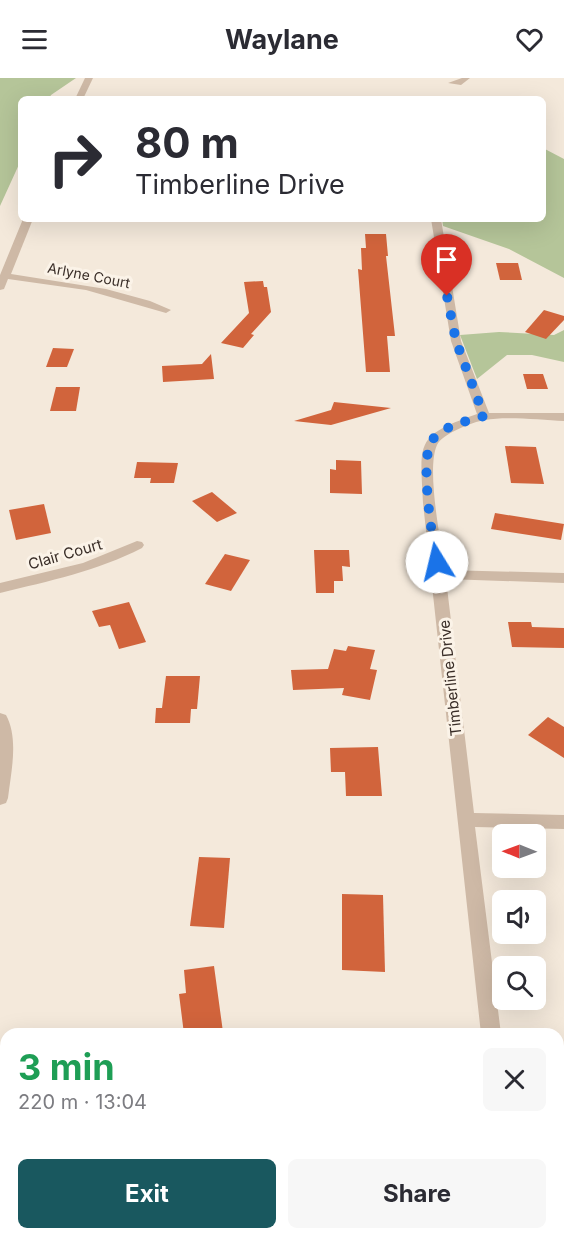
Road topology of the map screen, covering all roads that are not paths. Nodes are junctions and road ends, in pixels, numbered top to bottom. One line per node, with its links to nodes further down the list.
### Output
1 (89, 78): 4 (street)
2 (466, 78): 3 (street)
3 (452, 83)
4 (80, 96)
5 (27, 222): 7 (street)
6 (436, 222): 10 (street)
7 (4, 276): 8 (street); 9 (street, Arlyne Court)
8 (0, 287)
9 (166, 310)
10 (484, 416): 11 (street, Timberline Drive); 13 (street, Timberline Drive)
11 (564, 417)
12 (137, 545): 15 (street, Clair Court)
13 (439, 574): 14 (street); 18 (street, Timberline Drive)
14 (564, 578)
15 (0, 588)
16 (0, 719): 17 (street)
17 (0, 798)
18 (467, 820): 19 (street); 20 (street, Timberline Drive)
19 (564, 822)
20 (490, 1028)

